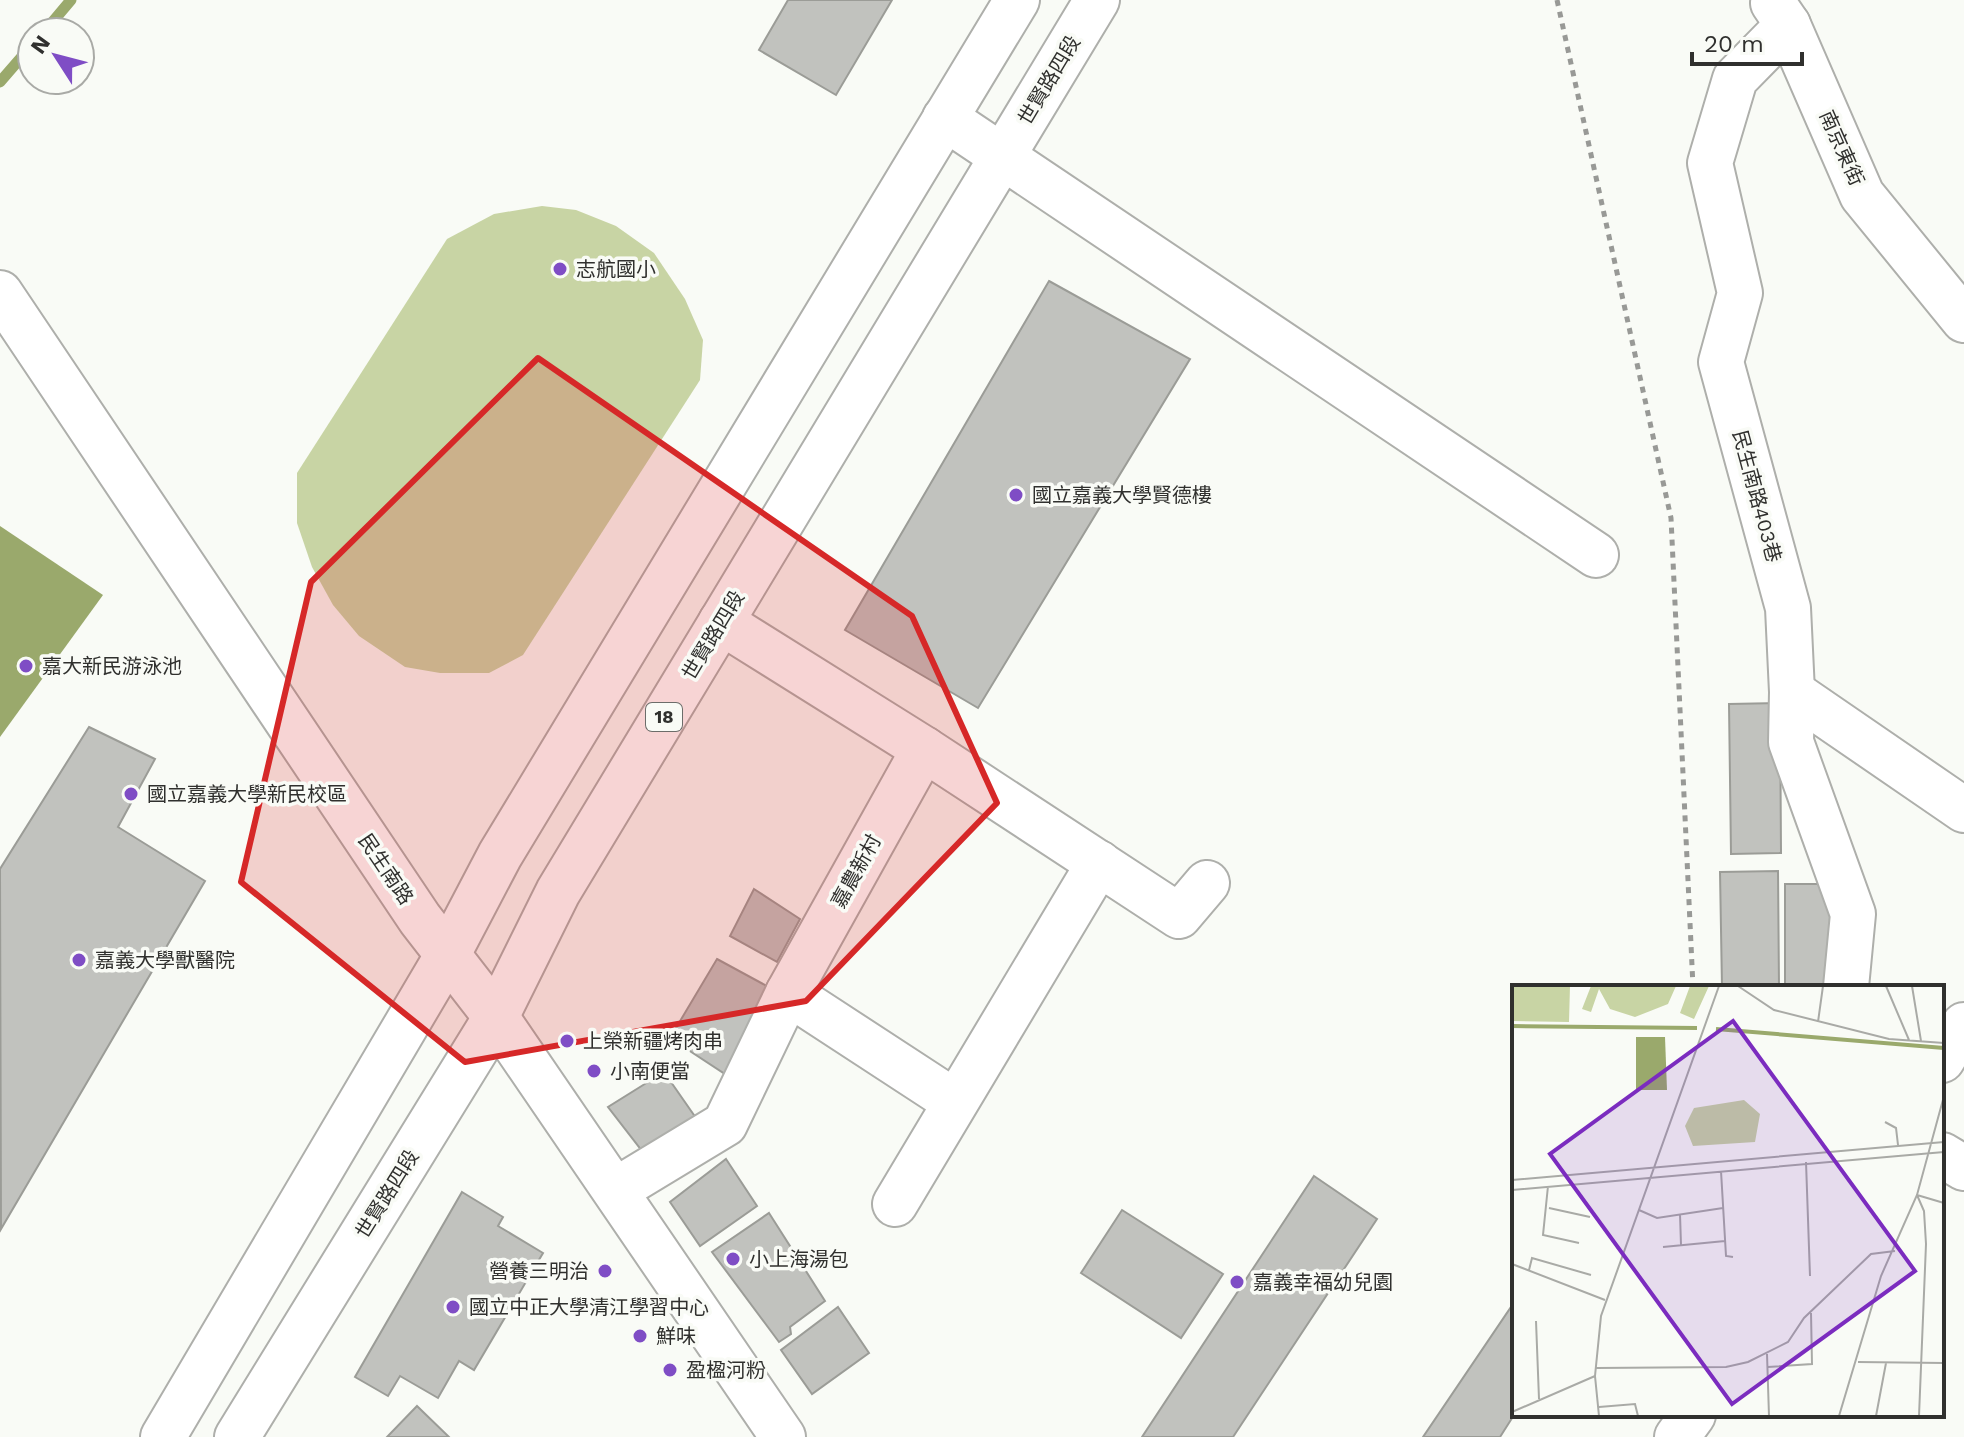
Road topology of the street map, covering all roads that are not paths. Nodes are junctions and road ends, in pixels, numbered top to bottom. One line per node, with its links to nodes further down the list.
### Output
1 (1017, 0): 4 (main road)
2 (1097, 0): 5 (main road, 世賢路四段 / 18)
3 (1779, 13): 7 (main road, 南京東街); 10 (main road, 民生南路403巷)
4 (945, 118): 5 (main road); 15 (main road)
5 (1003, 156): 8 (main road); 9 (main road, 世賢路四段 / 18)
6 (0, 293): 15 (main road, 民生南路)
7 (1964, 320)
8 (1596, 555)
9 (721, 622): 11 (main road); 18 (main road, 世賢路四段 / 18)
10 (1792, 692): 12 (main road); 16 (main road, 民生南路403巷)
11 (924, 749): 13 (main road); 17 (main road, 嘉農新村)
12 (1964, 810)
13 (1099, 863): 14 (main road); 21 (main road)
14 (1207, 883)
15 (447, 956): 18 (main road, 民生南路); 27 (main road)
16 (1846, 985)
17 (788, 993): 21 (main road); 24 (main road, 嘉農新村)
18 (496, 1017): 24 (main road, 民生南路); 28 (main road, 世賢路四段 / 18)
19 (1964, 1025): 20 (main road)
20 (1944, 1057)
21 (955, 1102): 25 (main road)
22 (1944, 1156): 23 (main road)
23 (1964, 1168)
24 (616, 1190): 29 (main road, 民生南路)
25 (895, 1204)
26 (1692, 1417): 30 (main road)
27 (163, 1437)
28 (237, 1437)
29 (783, 1437)
30 (1677, 1437)

